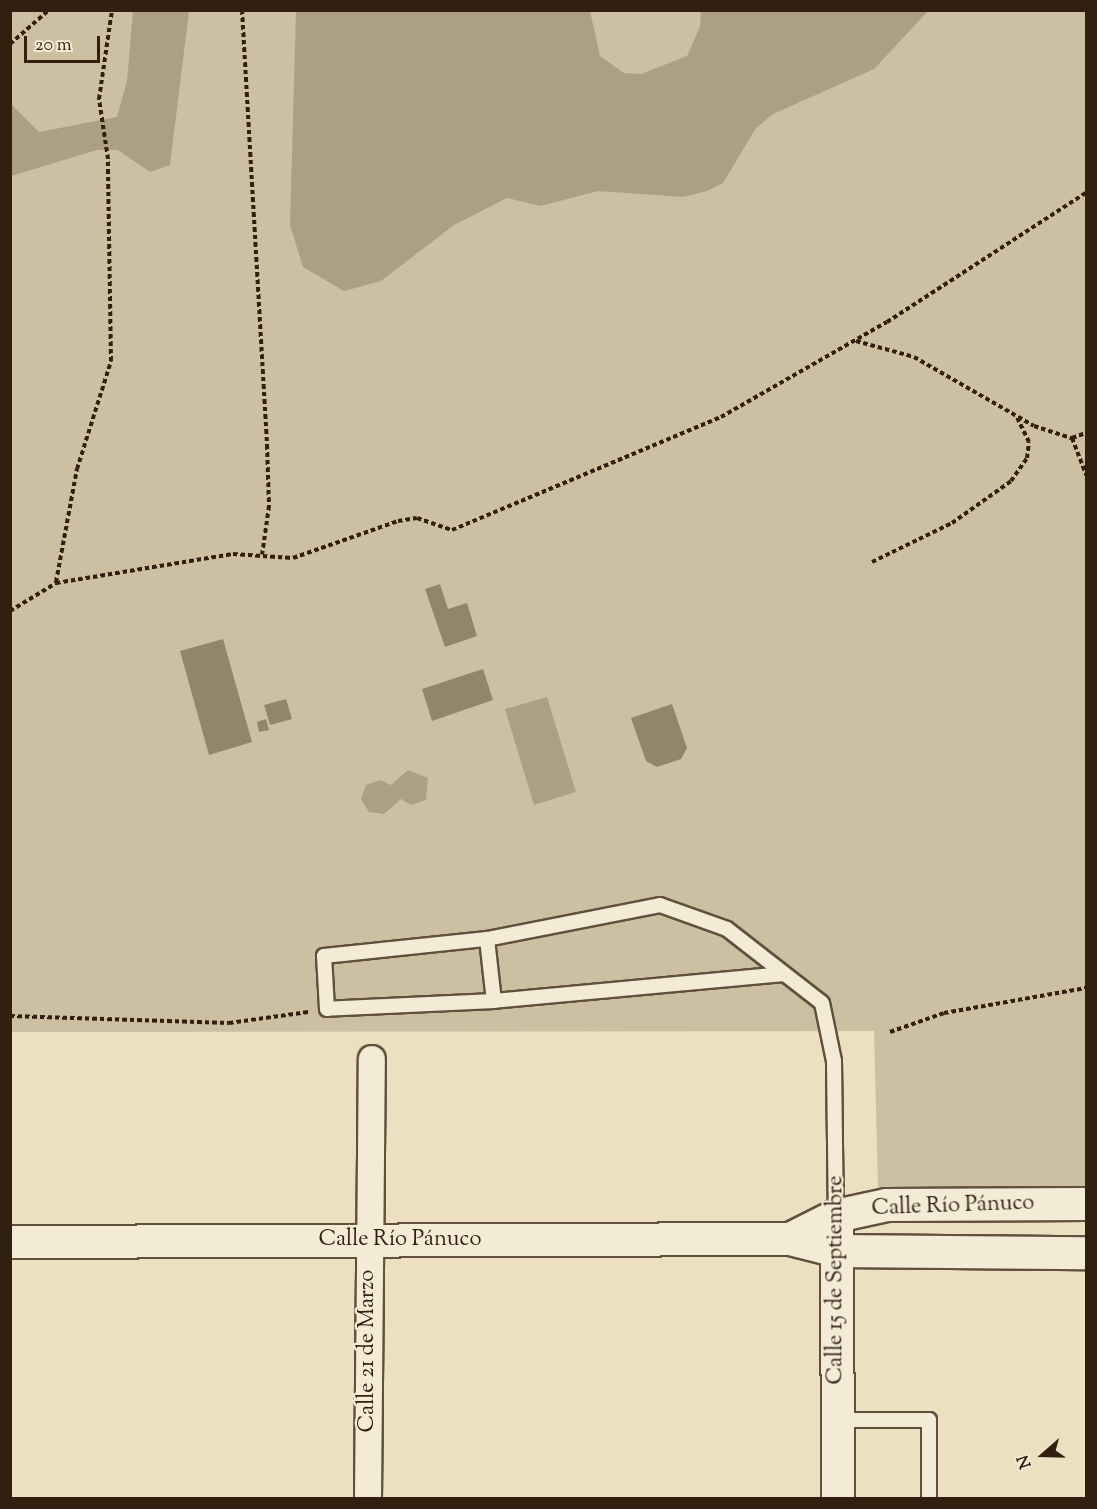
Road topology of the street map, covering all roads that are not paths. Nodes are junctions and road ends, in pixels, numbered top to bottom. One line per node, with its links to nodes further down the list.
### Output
1 (487, 939): 2 (lane, Calle 15 de Septiembre); 3 (lane); 3 (lane, Calle 15 de Septiembre)
2 (784, 974): 3 (lane); 6 (lane, Calle 15 de Septiembre)
3 (494, 1001)
4 (372, 1059): 9 (street, Calle 21 de Marzo)
5 (1086, 1204): 6 (street, Calle Río Pánuco)
6 (836, 1216): 7 (street, Calle Río Pánuco); 10 (street, Calle 15 de Septiembre)
7 (790, 1239): 9 (street, Calle Río Pánuco); 10 (street, Calle Río Pánuco)
8 (10, 1242): 9 (street, Calle Río Pánuco)
9 (369, 1242): 13 (street, Calle 21 de Marzo)
10 (837, 1251): 11 (street, Calle Río Pánuco); 12 (street, Calle 15 de Septiembre)
11 (1086, 1253)
12 (838, 1420): 14 (street, Calle 15 de Septiembre); 15 (lane)
13 (368, 1498)
14 (838, 1498)
15 (929, 1498)

